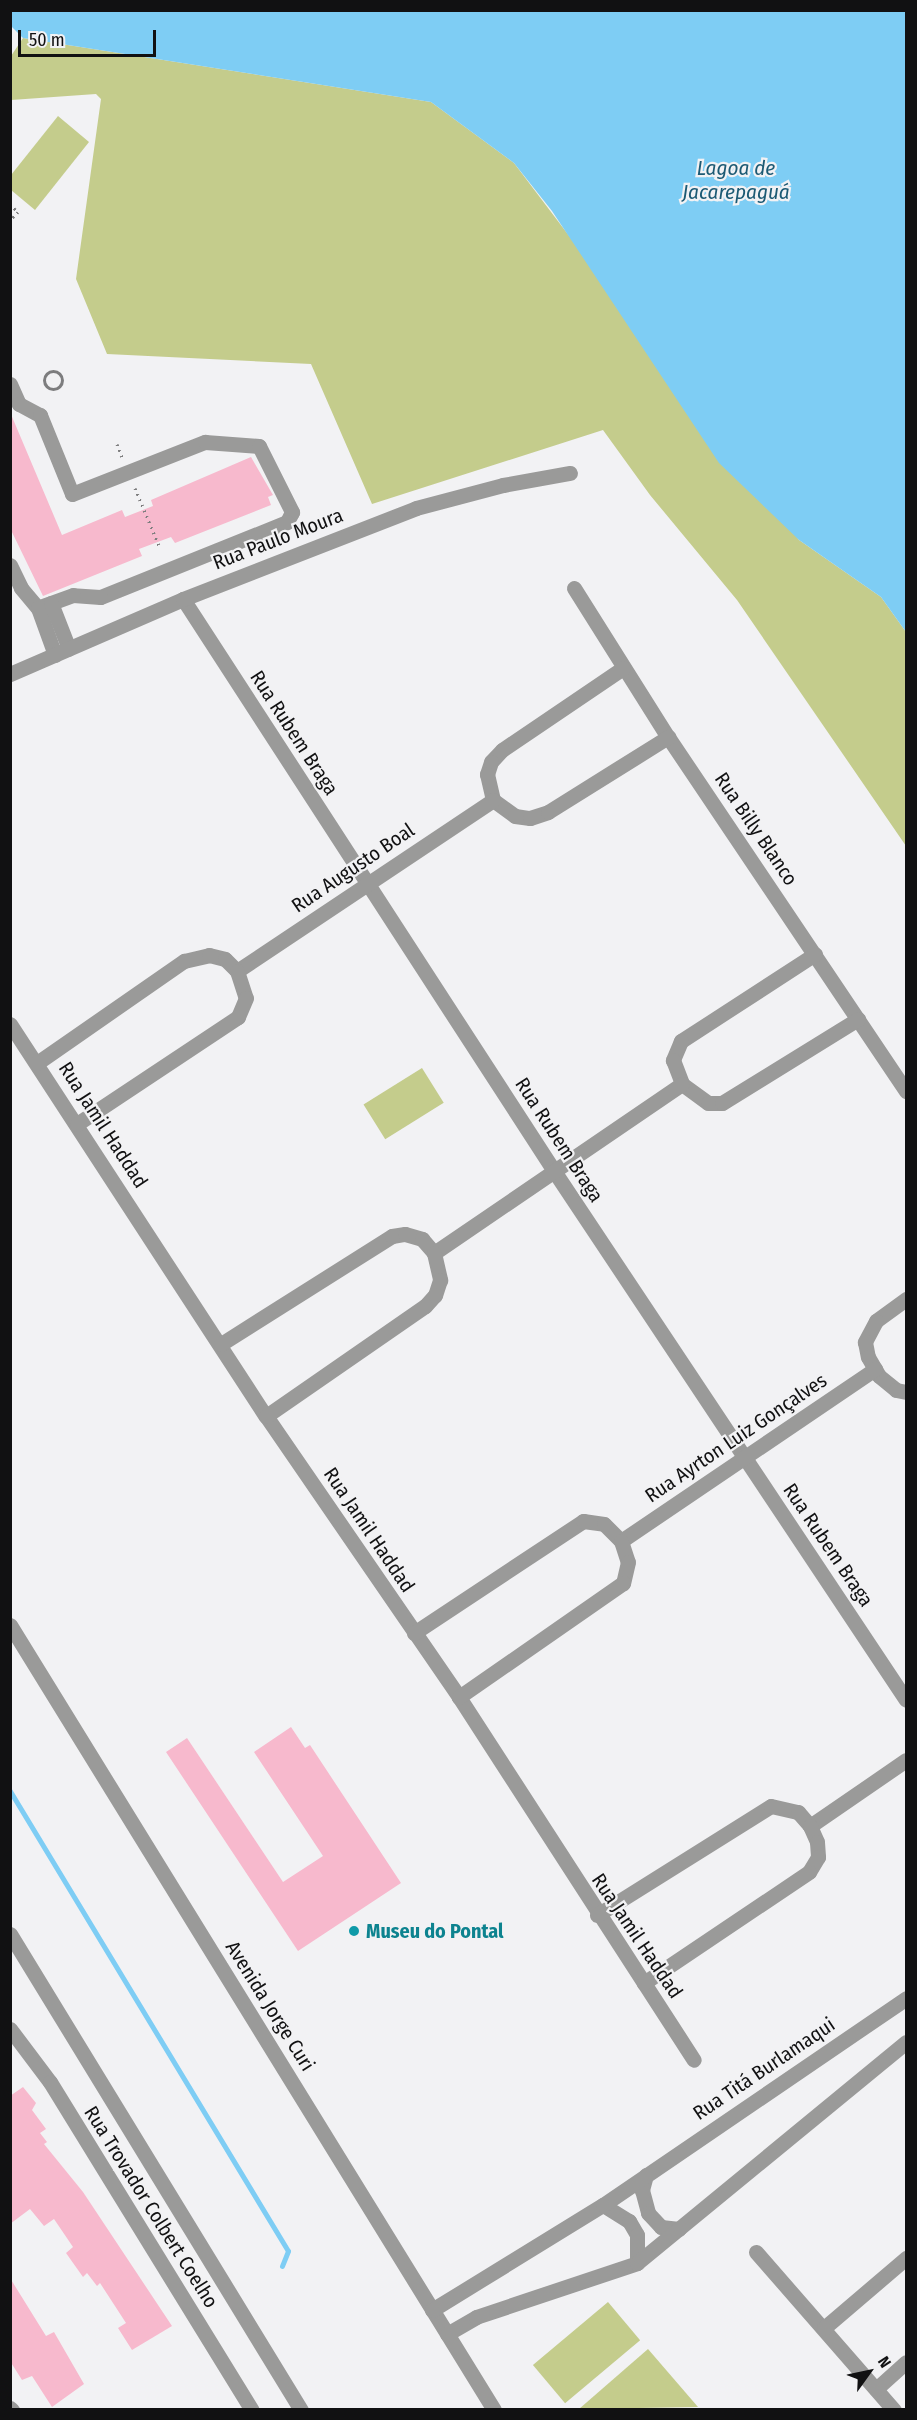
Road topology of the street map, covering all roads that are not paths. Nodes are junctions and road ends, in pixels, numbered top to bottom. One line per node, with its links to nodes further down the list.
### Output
1 (10, 384): 6 (street)
2 (570, 473): 5 (street, Rua Paulo Moura)
3 (10, 565): 6 (street)
4 (574, 588): 8 (street, Rua Billy Blanco)
5 (183, 599): 7 (street, Rua Paulo Moura); 12 (street, Rua Rubem Braga)
6 (44, 605): 7 (street)
7 (62, 652): 9 (street, Rua Paulo Moura)
8 (623, 668): 10 (street, Rua Billy Blanco); 11 (street)
9 (10, 674)
10 (668, 737): 11 (street); 13 (street, Rua Billy Blanco)
11 (493, 800): 12 (street, Rua Augusto Boal)
12 (366, 885): 14 (street, Rua Augusto Boal); 21 (street, Rua Rubem Braga)
13 (815, 954): 15 (street, Rua Billy Blanco); 18 (street)
14 (237, 971): 17 (street); 20 (street)
15 (858, 1019): 18 (street); 19 (street, Rua Billy Blanco)
16 (10, 1024): 17 (street, Rua Jamil Haddad)
17 (37, 1063): 20 (street, Rua Jamil Haddad)
18 (682, 1084): 21 (street)
19 (906, 1091)
20 (77, 1124): 24 (street, Rua Jamil Haddad)
21 (554, 1171): 22 (street); 28 (street, Rua Rubem Braga)
22 (434, 1253): 24 (street); 27 (street)
23 (906, 1299): 25 (street)
24 (221, 1344): 27 (street, Rua Jamil Haddad)
25 (874, 1369): 26 (street); 28 (street, Rua Ayrton Luiz Gonçalves)
26 (906, 1392)
27 (266, 1416): 31 (street, Rua Jamil Haddad)
28 (744, 1457): 29 (street, Rua Ayrton Luiz Gonçalves); 33 (street, Rua Rubem Braga)
29 (621, 1541): 31 (street); 32 (street)
30 (10, 1625): 49 (street, Avenida Jorge Curi)
31 (414, 1633): 32 (street, Rua Jamil Haddad)
32 (459, 1697): 36 (street, Rua Jamil Haddad)
33 (906, 1700)
34 (906, 1760): 35 (street)
35 (810, 1826): 36 (street); 38 (street)
36 (597, 1915): 38 (street, Rua Jamil Haddad)
37 (10, 1934): 55 (street)
38 (644, 1983): 42 (street, Rua Jamil Haddad)
39 (906, 1998): 43 (street, Rua Titá Burlamaqui)
40 (10, 2029): 54 (street, Rua Trovador Colbert Coelho)
41 (906, 2042): 45 (street)
42 (694, 2060)
43 (646, 2175): 44 (street, Rua Titá Burlamaqui); 45 (street)
44 (603, 2205): 48 (street); 49 (street, Rua Titá Burlamaqui)
45 (680, 2229): 48 (street)
46 (756, 2252): 50 (street)
47 (906, 2258): 50 (street)
48 (637, 2263): 51 (street)
49 (432, 2310): 51 (street, Avenida Jorge Curi)
50 (824, 2328): 53 (street)
51 (447, 2334): 56 (street, Avenida Jorge Curi)
52 (906, 2362): 53 (street)
53 (876, 2389): 57 (street)
54 (252, 2409)
55 (301, 2409)
56 (494, 2409)
57 (894, 2409)

